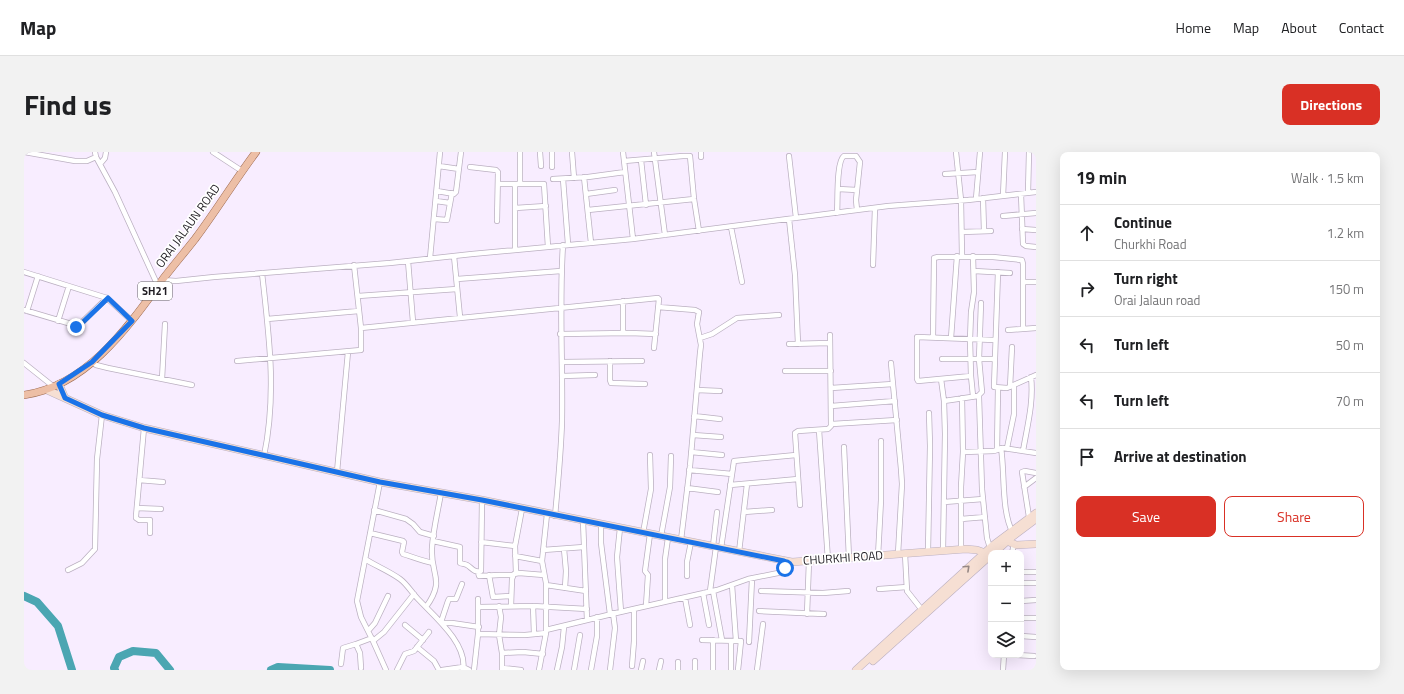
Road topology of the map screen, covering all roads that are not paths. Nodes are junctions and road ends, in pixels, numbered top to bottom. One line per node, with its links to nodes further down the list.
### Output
1 (24, 152): 18 (street)
2 (60, 152): 22 (street)
3 (106, 152): 26 (street)
4 (214, 152): 32 (street)
5 (256, 152): 32 (main road, ORAI JALAUN ROAD / SH21)
6 (440, 152): 27 (street)
7 (461, 152): 31 (street)
8 (520, 152): 42 (street)
9 (540, 152): 28 (street)
10 (552, 152): 30 (street)
11 (572, 152): 39 (street)
12 (623, 152): 25 (street)
13 (654, 152): 23 (street)
14 (956, 152): 35 (street)
15 (980, 152): 34 (street)
16 (1005, 152): 52 (street)
17 (1028, 152): 49 (street)
18 (35, 153): 22 (street)
19 (683, 154): 23 (street); 54 (street)
20 (96, 155): 22 (street); 26 (street)
21 (789, 156): 71 (street)
22 (58, 158)
23 (655, 159): 24 (street); 58 (street)
24 (641, 160): 25 (street); 60 (street)
25 (624, 161): 33 (street)
26 (100, 164): 107 (street)
27 (439, 166): 31 (street); 46 (street)
28 (541, 166)
29 (470, 167): 41 (street)
30 (552, 167)
31 (459, 169): 48 (street)
32 (242, 171): 107 (main road, ORAI JALAUN ROAD / SH21)
33 (624, 172): 37 (street); 62 (street)
34 (978, 172): 35 (street); 55 (street)
35 (958, 173): 36 (street); 56 (street)
36 (945, 174)
37 (584, 177): 39 (street); 50 (street)
38 (563, 178): 39 (street); 40 (street); 85 (street)
39 (574, 178)
40 (553, 179)
41 (498, 184): 42 (street); 74 (street)
42 (517, 184): 61 (street); 63 (street)
43 (838, 189): 45 (street); 45 (street); 67 (street)
44 (615, 190): 50 (street)
45 (857, 190): 66 (street)
46 (437, 191): 48 (street); 57 (street)
47 (1036, 192): 49 (street)
48 (452, 193): 59 (street)
49 (1028, 193): 51 (street)
50 (586, 194): 65 (street)
51 (1021, 194): 52 (street); 69 (street)
52 (1003, 196): 53 (street)
53 (983, 198): 55 (street); 79 (street)
54 (694, 199): 58 (street); 78 (street)
55 (976, 199): 56 (street)
56 (961, 200): 64 (street); 81 (street)
57 (436, 201): 59 (street); 72 (street)
58 (660, 202): 60 (street); 82 (street)
59 (450, 203): 72 (street)
60 (646, 204): 62 (street)
61 (546, 206): 63 (street); 86 (street)
62 (628, 206): 65 (street); 83 (street)
63 (515, 208): 88 (street)
64 (875, 208): 66 (street); 95 (street)
65 (588, 210): 84 (street)
66 (857, 210): 67 (street)
67 (837, 213): 71 (street)
68 (1036, 213): 69 (street)
69 (1021, 214): 70 (street); 76 (street)
70 (1003, 216)
71 (796, 218): 73 (street)
72 (434, 219): 92 (street)
73 (789, 219): 75 (street); 142 (street)
74 (497, 221)
75 (731, 227): 78 (street); 104 (street)
76 (1022, 229): 77 (street); 87 (street)
77 (1036, 230)
78 (699, 231): 82 (street)
79 (984, 231): 80 (street); 81 (street)
80 (991, 231)
81 (962, 232): 90 (street)
82 (665, 235): 83 (street)
83 (633, 239): 84 (street)
84 (591, 243): 85 (street)
85 (566, 245): 86 (street); 96 (street)
86 (548, 247): 88 (street)
87 (1036, 247)
88 (515, 250): 89 (street)
89 (454, 256): 92 (street); 103 (street)
90 (959, 256): 91 (street); 134 (street); 136 (street)
91 (973, 256): 97 (street); 105 (street)
92 (430, 258): 93 (street)
93 (408, 261): 94 (street); 110 (street)
94 (354, 265): 100 (street); 111 (street)
95 (873, 265)
96 (562, 271): 103 (street); 116 (street)
97 (974, 271): 99 (street); 137 (street)
98 (24, 272): 102 (street)
99 (998, 272): 101 (street); 139 (street)
100 (262, 273): 107 (street); 121 (street)
101 (1010, 273)
102 (38, 276): 108 (street); 117 (street)
103 (456, 279): 109 (street)
104 (742, 282)
105 (1023, 282): 106 (street); 128 (street)
106 (1036, 282)
107 (160, 283): 123 (main road, ORAI JALAUN ROAD / SH21)
108 (69, 286): 112 (street); 122 (street)
109 (457, 289): 110 (street); 120 (street)
110 (410, 293): 111 (street); 124 (street)
111 (358, 296): 118 (street)
112 (108, 298): 122 (street); 123 (street)
113 (623, 301): 115 (street); 116 (street); 130 (street)
114 (981, 304): 138 (street)
115 (658, 307): 132 (street); 135 (street)
116 (561, 308): 120 (street); 131 (street)
117 (25, 311): 122 (street)
118 (359, 311): 121 (street); 126 (street)
119 (779, 315): 135 (street)
120 (460, 317): 124 (street)
121 (267, 319): 146 (street)
122 (58, 321)
123 (132, 321): 154 (main road, ORAI JALAUN ROAD / SH21)
124 (413, 322): 126 (street)
125 (165, 324): 165 (street)
126 (361, 328): 145 (street)
127 (1036, 328): 128 (street)
128 (1023, 329): 129 (street)
129 (1008, 330)
130 (623, 333): 131 (street); 132 (street)
131 (560, 334): 155 (street)
132 (656, 334): 144 (street)
133 (830, 335): 140 (street)
134 (933, 337): 136 (street); 166 (street)
135 (700, 338): 174 (street)
136 (951, 338): 137 (street)
137 (970, 340): 138 (street); 148 (street)
138 (980, 340): 139 (street); 149 (street)
139 (995, 340): 150 (street)
140 (830, 343): 142 (street); 159 (street)
141 (789, 344): 142 (street)
142 (798, 344)
143 (1012, 347): 170 (street)
144 (654, 348)
145 (348, 352): 146 (street); 208 (street)
146 (270, 358): 151 (street); 205 (street)
147 (942, 359): 148 (street)
148 (971, 359): 149 (street); 163 (street)
149 (980, 359): 150 (street); 177 (street)
150 (995, 359): 173 (street)
151 (237, 361)
152 (610, 361): 153 (street); 155 (street); 167 (street)
153 (642, 361)
154 (92, 362): 165 (street); 171 (main road, ORAI JALAUN ROAD / SH21)
155 (562, 362): 162 (street)
156 (24, 363): 171 (street)
157 (891, 363): 168 (street)
158 (785, 371): 159 (street)
159 (831, 371): 172 (street)
160 (595, 375): 162 (street)
161 (1036, 375): 164 (street)
162 (562, 376): 236 (street)
163 (971, 376): 166 (street); 177 (street)
164 (1031, 377): 170 (street); 197 (street)
165 (162, 379): 169 (street)
166 (941, 379): 181 (street)
167 (645, 384)
168 (893, 384): 172 (street); 180 (street)
169 (192, 385)
170 (1012, 386): 173 (street); 195 (street)
171 (53, 387): 176 (main road, ORAI JALAUN ROAD / SH21); 178 (street); 178 (street, CHURKHI ROAD)
172 (832, 388): 182 (street)
173 (998, 388): 196 (street)
174 (697, 390): 175 (street); 185 (street)
175 (720, 391)
176 (24, 395)
177 (976, 396): 179 (street); 200 (street)
178 (65, 398): 184 (street, CHURKHI ROAD)
179 (962, 398): 181 (street); 199 (street)
180 (895, 401): 182 (street); 187 (street)
181 (944, 401): 225 (street)
182 (832, 406): 188 (street)
183 (929, 413): 265 (street)
184 (102, 415): 189 (street, CHURKHI ROAD); 279 (street)
185 (694, 416): 186 (street); 191 (street)
186 (720, 419)
187 (897, 420): 188 (street); 267 (street)
188 (832, 424): 190 (street)
189 (144, 428): 205 (street, CHURKHI ROAD); 213 (street)
190 (819, 430): 204 (street); 274 (street)
191 (693, 435): 192 (street); 198 (street)
192 (721, 437)
193 (881, 441): 271 (street)
194 (844, 447): 272 (street)
195 (1008, 448): 196 (street); 197 (street)
196 (999, 449): 200 (street); 246 (street)
197 (1023, 451): 201 (street)
198 (691, 452): 203 (street); 207 (street)
199 (963, 452): 200 (street); 224 (street)
200 (981, 452): 222 (street)
201 (1036, 453)
202 (650, 455): 245 (street)
203 (722, 455)
204 (796, 455): 210 (street); 211 (street)
205 (264, 456): 208 (street, CHURKHI ROAD)
206 (671, 456): 247 (street)
207 (689, 470): 210 (street); 219 (street)
208 (337, 472): 215 (street, CHURKHI ROAD)
209 (1036, 473): 218 (street)
210 (732, 474): 216 (street)
211 (798, 478): 217 (street); 226 (street)
212 (1036, 478): 218 (street)
213 (139, 480): 214 (street); 227 (street)
214 (163, 482)
215 (380, 482): 221 (street, CHURKHI ROAD); 230 (street)
216 (730, 484): 217 (street); 256 (street)
217 (747, 484): 233 (street)
218 (1024, 487): 238 (street)
219 (687, 488): 220 (street); 249 (street)
220 (718, 492)
221 (441, 493): 223 (street, CHURKHI ROAD); 248 (street)
222 (983, 499): 224 (street); 237 (street)
223 (482, 500): 229 (street, CHURKHI ROAD); 251 (street)
224 (962, 500): 225 (street); 239 (street)
225 (944, 502): 263 (street)
226 (800, 505)
227 (137, 508): 228 (street); 243 (street)
228 (161, 509)
229 (522, 509): 235 (street, CHURKHI ROAD); 254 (street)
230 (374, 510): 244 (street); 248 (street)
231 (772, 510): 233 (street)
232 (717, 512): 256 (street)
233 (744, 512): 264 (street)
234 (1036, 513): 238 (street)
235 (547, 514): 236 (street, CHURKHI ROAD); 258 (street)
236 (555, 516): 240 (street, CHURKHI ROAD)
237 (985, 517): 239 (street); 260 (street)
238 (1033, 518): 246 (street)
239 (961, 519): 259 (street)
240 (583, 520): 241 (street, CHURKHI ROAD); 255 (street)
241 (601, 524): 242 (street, CHURKHI ROAD); 323 (street)
242 (620, 528): 245 (street, CHURKHI ROAD); 322 (street)
243 (150, 533)
244 (370, 533): 273 (street); 278 (street)
245 (647, 533): 247 (street, CHURKHI ROAD); 314 (street)
246 (1013, 533): 250 (street)
247 (665, 537): 249 (street, CHURKHI ROAD); 310 (street)
248 (434, 539): 278 (street); 280 (street)
249 (680, 540): 252 (street, CHURKHI ROAD)
250 (1007, 541): 253 (street); 261 (street); 262 (street)
251 (481, 542): 254 (street); 280 (street)
252 (691, 542): 256 (street, CHURKHI ROAD); 286 (street)
253 (1036, 544)
254 (515, 546): 270 (street)
255 (584, 547): 257 (street); 296 (street)
256 (717, 547): 264 (street, CHURKHI ROAD); 297 (street)
257 (564, 549): 258 (street); 294 (street)
258 (543, 550): 275 (street)
259 (961, 550): 263 (street, CHURKHI ROAD); 266 (street, CHURKHI ROAD)
260 (989, 550)
261 (994, 550)
262 (1011, 550)
263 (943, 551): 265 (street, CHURKHI ROAD)
264 (738, 552): 276 (street, CHURKHI ROAD)
265 (928, 552): 267 (street, CHURKHI ROAD)
266 (988, 553)
267 (901, 554): 271 (street, CHURKHI ROAD); 293 (street)
268 (988, 555): 320 (street, one-way to 268)
269 (988, 555): 389 (street)
270 (515, 556): 275 (street); 283 (street)
271 (878, 556): 272 (street, CHURKHI ROAD)
272 (849, 558): 274 (street, CHURKHI ROAD)
273 (365, 560): 302 (street); 337 (street)
274 (828, 560): 277 (street, CHURKHI ROAD)
275 (542, 561): 285 (street)
276 (784, 561): 277 (street, CHURKHI ROAD); 287 (street)
277 (809, 561): 300 (street)
278 (433, 563): 315 (street)
279 (68, 570)
280 (478, 572): 284 (street)
281 (1024, 572): 282 (street)
282 (1036, 572)
283 (514, 574): 284 (street); 285 (street); 304 (street)
284 (489, 575): 305 (street)
285 (544, 575): 291 (street)
286 (687, 576)
287 (752, 579): 292 (street); 352 (street)
288 (1024, 583): 289 (street)
289 (1036, 583)
290 (462, 584): 330 (street)
291 (546, 585): 294 (street); 317 (street)
292 (732, 585): 297 (street); 351 (street)
293 (906, 587): 295 (street); 320 (street)
294 (565, 588): 296 (street)
295 (879, 589)
296 (586, 591): 318 (street)
297 (712, 591): 301 (street); 350 (street)
298 (761, 591): 300 (street)
299 (848, 591): 300 (street)
300 (808, 592): 324 (street)
301 (703, 593): 306 (street); 332 (street)
302 (414, 594): 315 (street); 346 (street)
303 (388, 596): 337 (street)
304 (511, 596): 305 (street); 312 (street)
305 (495, 598): 311 (street)
306 (685, 598): 310 (street); 334 (street)
307 (478, 599): 316 (street)
308 (1024, 600): 309 (street)
309 (1036, 600)
310 (665, 602): 314 (street)
311 (497, 606): 312 (street); 316 (street); 342 (street)
312 (511, 606): 313 (street)
313 (533, 606): 317 (street); 341 (street)
314 (646, 606): 319 (street)
315 (426, 607): 330 (street)
316 (479, 607): 335 (street)
317 (545, 607): 318 (street); 339 (street)
318 (587, 608): 329 (street)
319 (634, 609): 322 (street); 365 (street)
320 (922, 610): 388 (street)
321 (760, 611): 324 (street)
322 (621, 612): 323 (street)
323 (612, 614): 326 (street); 379 (street)
324 (807, 614): 325 (street)
325 (824, 614)
326 (597, 617): 329 (street); 378 (street)
327 (1024, 618): 328 (street)
328 (1036, 618)
329 (588, 620): 336 (street)
330 (442, 623): 335 (street); 367 (street)
331 (405, 624): 347 (street)
332 (709, 624)
333 (763, 624): 387 (street)
334 (690, 625)
335 (479, 627): 340 (street)
336 (564, 627): 339 (street); 376 (street)
337 (368, 631): 346 (street)
338 (429, 632): 347 (street)
339 (546, 632): 341 (street); 356 (street)
340 (478, 634): 342 (street); 373 (street)
341 (534, 634): 342 (street)
342 (500, 635): 355 (street)
343 (580, 635): 377 (street)
344 (1024, 636): 345 (street)
345 (1036, 636)
346 (372, 639): 353 (street); 369 (street)
347 (423, 640): 354 (street)
348 (702, 640): 349 (street)
349 (713, 640): 350 (street); 384 (street)
350 (722, 640): 351 (street)
351 (733, 641): 385 (street); 386 (street)
352 (748, 642)
353 (356, 644): 364 (street); 366 (street)
354 (417, 647): 370 (street); 371 (street)
355 (502, 653): 356 (street); 368 (street)
356 (542, 654): 375 (street)
357 (1024, 655): 358 (street)
358 (1034, 656)
359 (1004, 658): 390 (street)
360 (643, 661): 380 (street)
361 (661, 661): 381 (street)
362 (695, 661): 383 (street)
363 (678, 662): 382 (street)
364 (341, 664)
365 (632, 666)
366 (361, 668)
367 (463, 669): 371 (street); 372 (street)
368 (502, 669): 374 (street)
369 (386, 670)
370 (398, 670)
371 (442, 670)
372 (469, 670)
373 (474, 670)
374 (521, 670)
375 (539, 670)
376 (557, 670)
377 (574, 670)
378 (591, 670)
379 (610, 670)
380 (642, 670)
381 (659, 670)
382 (678, 670)
383 (695, 670)
384 (713, 670)
385 (731, 670)
386 (738, 670)
387 (757, 670)
388 (856, 670)
389 (863, 670)
390 (1003, 670)

